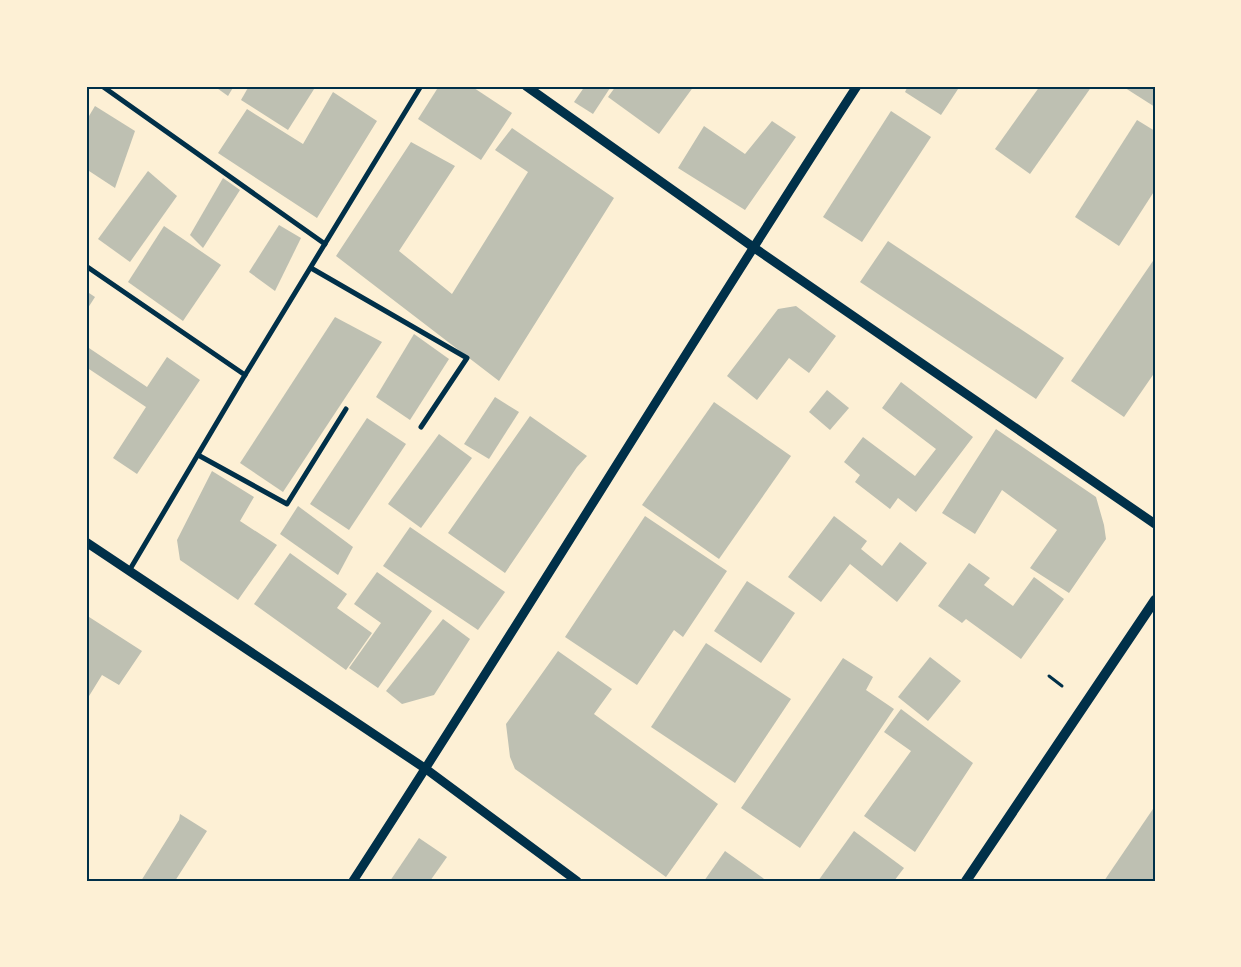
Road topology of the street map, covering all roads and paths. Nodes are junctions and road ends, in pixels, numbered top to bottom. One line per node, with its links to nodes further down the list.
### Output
1 (102, 86): 5 (street)
2 (421, 86): 5 (street)
3 (526, 86): 6 (street)
4 (857, 86): 6 (street)
5 (325, 244): 8 (street)
6 (753, 247): 13 (street); 19 (street)
7 (86, 266): 9 (street)
8 (311, 268): 9 (street); 11 (street)
9 (245, 375): 12 (street)
10 (346, 408): 12 (street)
11 (421, 427)
12 (198, 455): 15 (street)
13 (1155, 524)
14 (86, 542): 15 (street)
15 (129, 571): 19 (street)
16 (1155, 600): 22 (main road)
17 (1049, 676): 18 (path)
18 (1062, 686)
19 (426, 769): 20 (street); 21 (street)
20 (353, 881)
21 (577, 881)
22 (966, 881)

